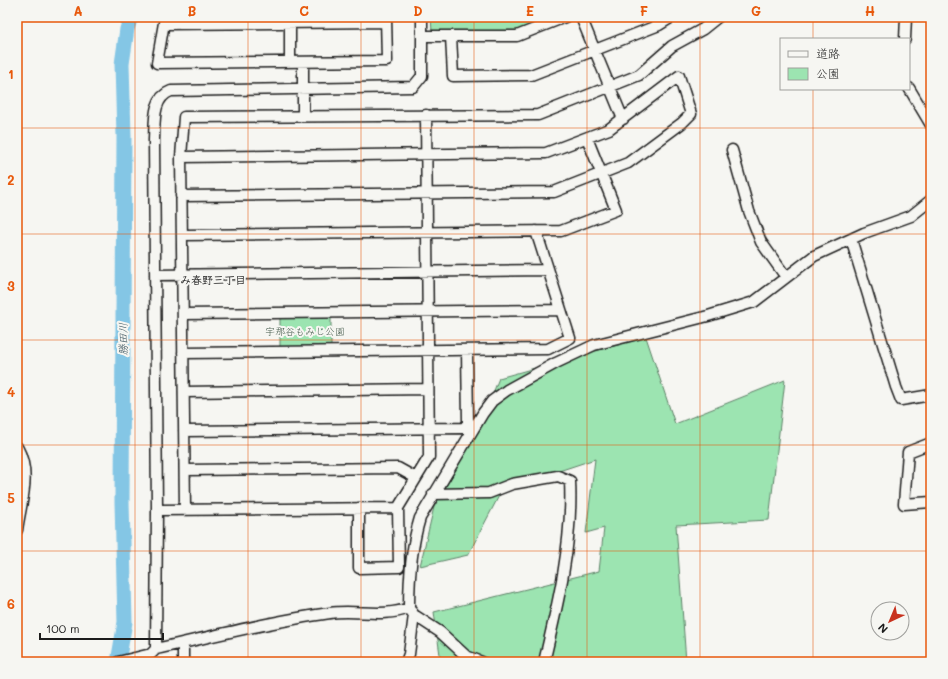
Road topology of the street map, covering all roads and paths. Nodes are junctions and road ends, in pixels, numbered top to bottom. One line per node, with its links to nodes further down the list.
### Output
1 (422, 17): 10 (street)
2 (564, 17): 11 (street)
3 (581, 17): 13 (street)
4 (672, 17): 13 (street)
5 (718, 17): 16 (street)
6 (906, 17): 12 (street)
7 (386, 19): 9 (street); 15 (street)
8 (164, 20): 9 (street); 14 (street)
9 (290, 20): 14 (street)
10 (422, 36): 11 (street); 17 (street)
11 (451, 36): 13 (street)
12 (905, 38)
13 (595, 50): 16 (street)
14 (290, 62): 15 (street)
15 (303, 62): 17 (street)
16 (609, 86): 19 (street); 21 (street)
17 (304, 89): 20 (street); 38 (street)
18 (910, 90): 22 (street)
19 (426, 115): 20 (street); 25 (street)
20 (303, 116): 26 (street)
21 (622, 119): 23 (street); 27 (street)
22 (931, 125)
23 (587, 138): 25 (street); 27 (street)
24 (732, 150): 39 (street)
25 (426, 154): 26 (street); 28 (street)
26 (181, 157): 29 (street)
27 (601, 174): 28 (street); 31 (street)
28 (426, 193): 29 (street); 32 (street)
29 (181, 196): 33 (street)
30 (931, 200): 34 (street)
31 (536, 231): 32 (street); 35 (street)
32 (426, 233): 33 (street); 36 (street)
33 (182, 236): 37 (street)
34 (850, 239): 39 (street); 48 (street)
35 (548, 270): 36 (street); 40 (street)
36 (427, 272): 37 (street); 41 (street)
37 (182, 274): 38 (street); 42 (street)
38 (155, 275): 60 (street)
39 (786, 277): 55 (street)
40 (561, 310): 41 (street); 44 (street)
41 (428, 311): 42 (street); 43 (street)
42 (183, 314): 45 (street)
43 (428, 350): 44 (street); 45 (street); 46 (street)
44 (467, 350): 49 (street)
45 (183, 353): 47 (street)
46 (428, 389): 47 (street); 49 (street)
47 (184, 392): 50 (street)
48 (931, 395)
49 (429, 428): 50 (street); 54 (street)
50 (184, 431): 53 (street)
51 (931, 443): 56 (street)
52 (17, 447): 61 (street)
53 (185, 470): 54 (street); 59 (street)
54 (416, 478): 58 (street)
55 (433, 494): 62 (street); 69 (street)
56 (931, 502)
57 (359, 508): 58 (street); 58 (street); 59 (street)
58 (398, 508)
59 (185, 509): 60 (street)
60 (157, 510): 64 (street)
61 (17, 527)
62 (411, 612): 63 (street); 67 (street); 68 (street)
63 (183, 643): 64 (street); 66 (street)
64 (156, 649): 65 (street)
65 (118, 662)
66 (182, 662)
67 (406, 662)
68 (482, 662)
69 (544, 662)

